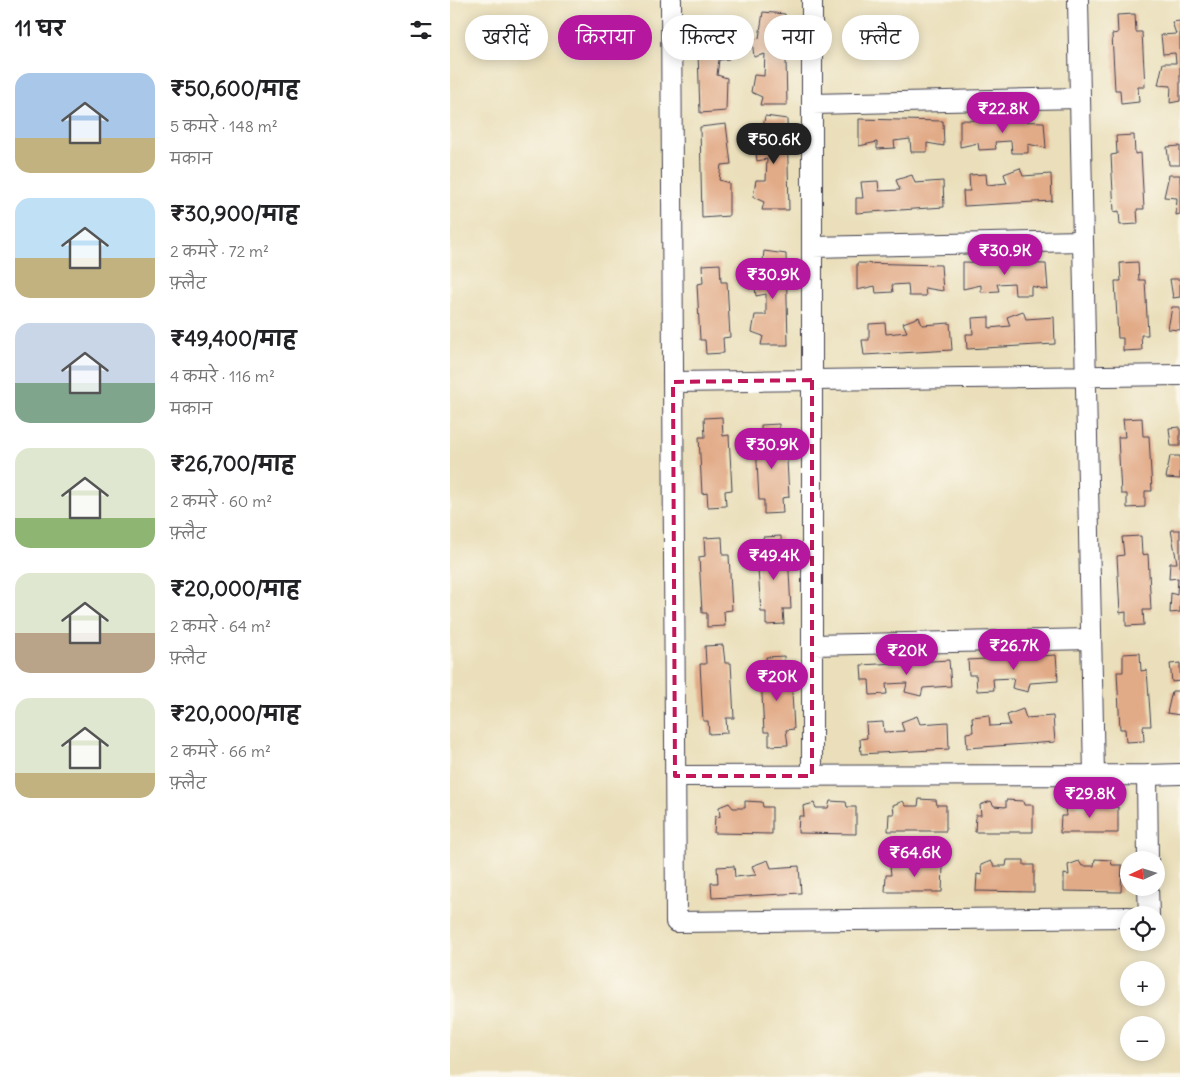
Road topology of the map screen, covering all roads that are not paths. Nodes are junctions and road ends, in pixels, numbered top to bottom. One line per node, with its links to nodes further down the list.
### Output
1 (671, 0): 11 (street)
2 (812, 0): 5 (street)
3 (1078, 0): 4 (street)
4 (1080, 98): 5 (street); 6 (street)
5 (812, 104): 7 (street)
6 (1083, 241): 7 (street); 9 (street)
7 (812, 247): 10 (street)
8 (1180, 375): 9 (street)
9 (1086, 376): 10 (street); 12 (street)
10 (812, 380): 11 (street); 13 (street)
11 (673, 382): 16 (street)
12 (1091, 639): 13 (street); 15 (street)
13 (812, 644): 17 (street)
14 (1180, 774): 18 (street)
15 (1094, 775): 17 (street); 18 (street)
16 (675, 776): 17 (street); 20 (street)
17 (812, 776)
18 (1147, 776): 19 (street)
19 (1148, 851)
20 (1120, 917)

